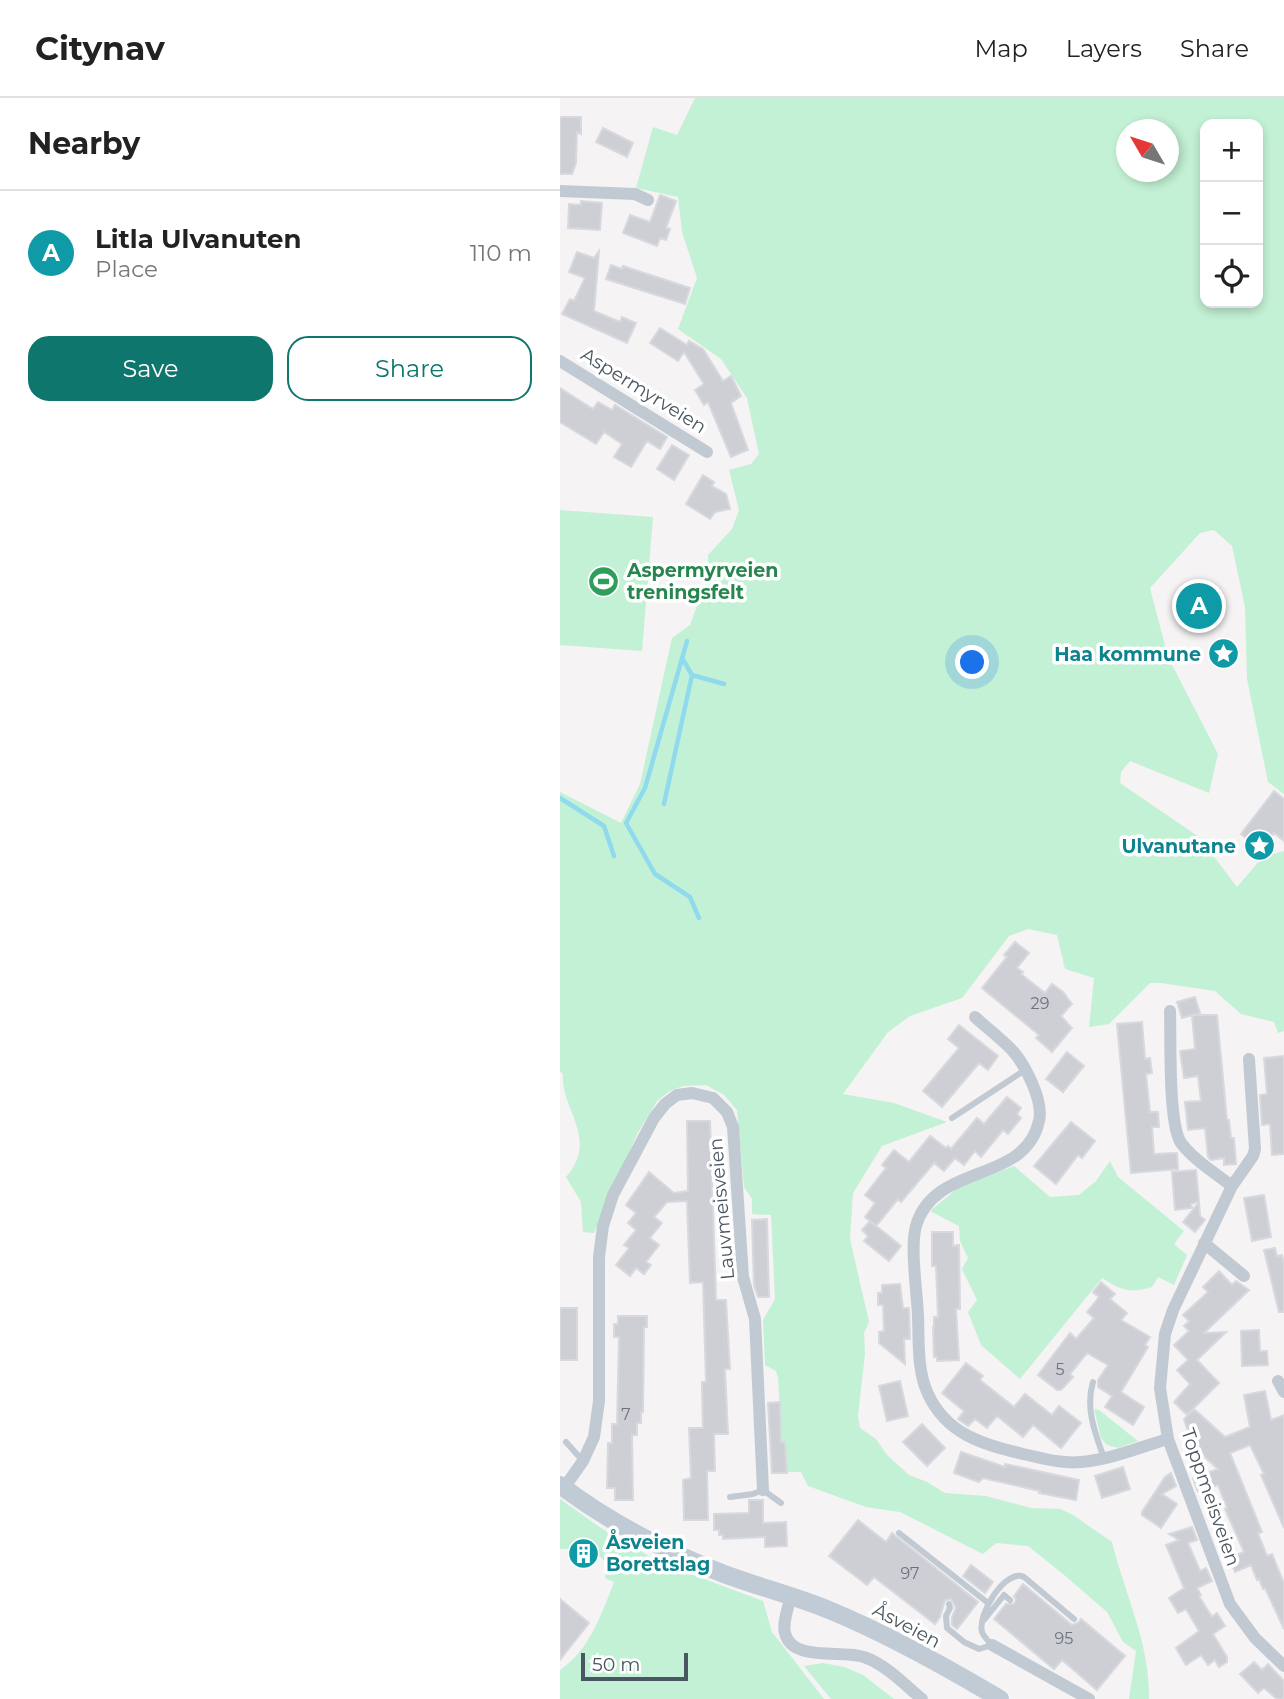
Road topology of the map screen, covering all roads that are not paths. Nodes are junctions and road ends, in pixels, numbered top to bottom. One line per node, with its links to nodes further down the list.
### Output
1 (560, 191): 2 (street)
2 (648, 200)
3 (560, 361): 4 (street, Aspermyrveien)
4 (707, 452)
5 (1170, 1011): 10 (street)
6 (975, 1017): 8 (street)
7 (1249, 1059): 10 (street, Toppmeisveien)
8 (1024, 1070): 9 (lane); 16 (street)
9 (952, 1118)
10 (1232, 1186): 11 (street, Toppmeisveien)
11 (1205, 1243): 12 (street); 14 (street, Toppmeisveien)
12 (1244, 1276)
13 (1093, 1382): 16 (lane)
14 (1168, 1439): 16 (street); 30 (street, Toppmeisveien)
15 (566, 1442): 17 (lane)
16 (1104, 1458)
17 (583, 1461): 18 (street, Lauvmeisveien); 19 (street, Lauvmeisveien)
18 (562, 1486): 23 (street, Åsveien)
19 (763, 1490): 20 (lane); 21 (lane)
20 (730, 1497)
21 (781, 1503)
22 (899, 1533): 25 (lane)
23 (791, 1595): 31 (street); 32 (street, Åsveien)
24 (1010, 1600): 28 (lane)
25 (988, 1603): 27 (lane); 28 (lane)
26 (949, 1604): 29 (lane)
27 (1074, 1619)
28 (981, 1624): 29 (lane)
29 (992, 1645): 33 (street)
30 (1284, 1666)
31 (922, 1699)
32 (1000, 1699)
33 (1089, 1699)

